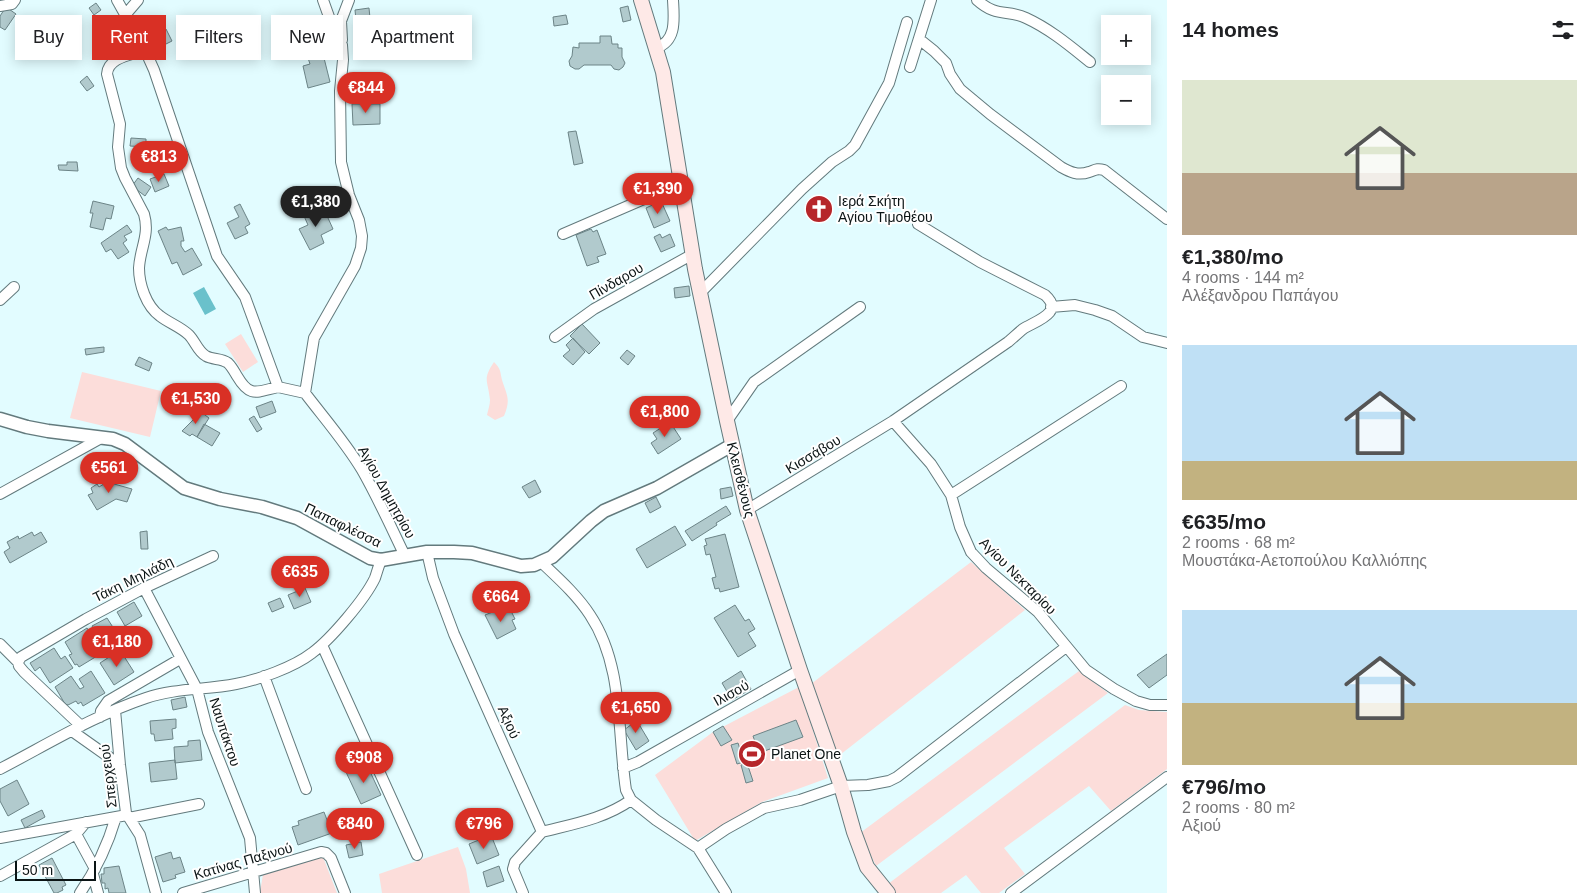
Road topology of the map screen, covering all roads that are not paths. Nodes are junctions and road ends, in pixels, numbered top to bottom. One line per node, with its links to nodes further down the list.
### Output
1 (15, 0): 10 (street)
2 (117, 0): 11 (street)
3 (138, 0): 11 (street)
4 (323, 0): 12 (street)
5 (349, 0): 13 (street)
6 (640, 0): 16 (main road, Κλεισθένους)
7 (673, 0): 16 (street)
8 (931, 0): 15 (street)
9 (977, 0): 20 (street)
10 (0, 6)
11 (126, 14)
12 (328, 15)
13 (343, 16)
14 (908, 22): 28 (street)
15 (919, 39): 21 (street); 23 (street)
16 (656, 48): 22 (main road, Κλεισθένους)
17 (117, 60): 35 (street)
18 (150, 60): 35 (street)
19 (343, 60): 36 (street)
20 (1090, 62)
21 (910, 66)
22 (682, 186): 25 (street); 26 (main road, Κλεισθένους)
23 (1167, 219)
24 (918, 224): 31 (street)
25 (563, 234)
26 (693, 254): 28 (main road, Κλεισθένους); 32 (street, Πίνδαρου)
27 (14, 287): 29 (street)
28 (700, 293): 38 (main road, Κλεισθένους)
29 (0, 300)
30 (860, 307): 38 (street)
31 (1051, 307): 33 (street); 39 (street, Κισσάβου)
32 (555, 337)
33 (1167, 343)
34 (1121, 386): 43 (street)
35 (278, 387): 36 (street)
36 (305, 393): 47 (street, Αγίου Δημητρίου)
37 (0, 419): 40 (street, Παπαφλέσσα)
38 (727, 421): 41 (main road, Κλεισθένους)
39 (893, 421): 43 (street, Αγίου Νεκταρίου); 44 (street, Κισσάβου)
40 (104, 437): 42 (street); 48 (street, Παπαφλέσσα)
41 (732, 444): 44 (main road, Κλεισθένους); 49 (street, Παπαφλέσσα)
42 (0, 494)
43 (951, 494): 53 (street, Αγίου Νεκταρίου)
44 (747, 510): 56 (main road, Κλεισθένους)
45 (427, 552): 47 (street, Παπαφλέσσα); 49 (street, Παπαφλέσσα); 75 (street, Αξιού)
46 (213, 556): 50 (street, Τάκη Μηλιάδη)
47 (405, 556): 48 (street, Παπαφλέσσα)
48 (381, 560): 52 (street)
49 (541, 562): 65 (street)
50 (144, 588): 54 (street, Ναυπάκτου); 55 (street, Τάκη Μηλιάδη)
51 (0, 644): 55 (street)
52 (322, 645): 57 (street); 79 (street)
53 (1066, 647): 59 (street, Αγίου Νεκταρίου); 68 (street)
54 (180, 659): 58 (street, Ναυπάκτου); 61 (street)
55 (18, 662): 62 (street)
56 (800, 670): 65 (street, Ιλισού); 68 (main road, Κλεισθένους)
57 (264, 676): 58 (street); 69 (street)
58 (197, 689): 60 (street); 81 (street, Ναυπάκτου)
59 (1167, 705)
60 (115, 710): 61 (street); 64 (street, Σπερχειού)
61 (100, 717): 62 (street)
62 (81, 726): 63 (street)
63 (72, 731): 64 (street); 66 (street)
64 (120, 765): 72 (street, Σπερχειού)
65 (623, 768): 70 (street)
66 (0, 769)
67 (1167, 777): 92 (street)
68 (840, 786): 78 (street); 91 (main road, Κλεισθένους)
69 (306, 789)
70 (631, 800): 75 (street); 78 (street)
71 (199, 804): 72 (street)
72 (128, 816): 73 (street); 85 (street, Σπερχειού)
73 (116, 817): 74 (street); 80 (street)
74 (86, 822): 76 (street); 77 (street)
75 (542, 832): 89 (street)
76 (76, 834): 80 (street); 82 (street)
77 (0, 838)
78 (698, 848): 90 (street)
79 (417, 855)
80 (94, 872): 83 (street); 84 (street)
81 (253, 872): 86 (street, Κατίνας Παξινού); 87 (street, Ναυπάκτου); 88 (street, Κατίνας Παξινού)
82 (0, 876)
83 (80, 893)
84 (98, 893)
85 (156, 893)
86 (182, 893)
87 (255, 893)
88 (345, 893)
89 (523, 893)
90 (726, 893)
91 (888, 893)
92 (1011, 893)

